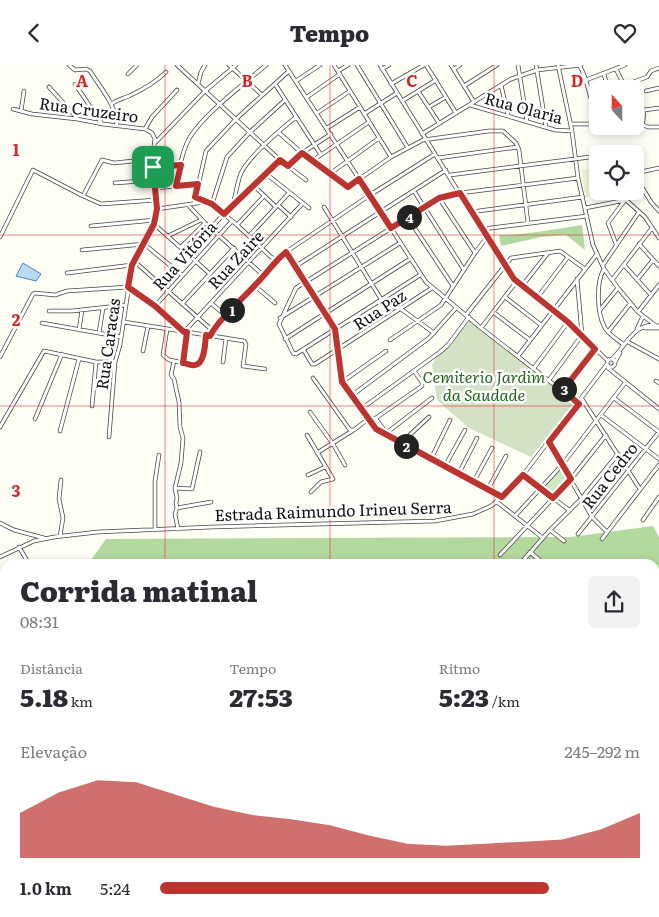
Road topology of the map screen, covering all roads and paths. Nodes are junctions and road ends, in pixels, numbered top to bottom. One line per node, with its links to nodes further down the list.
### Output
1 (69, 65): 64 (street)
2 (136, 65): 31 (street)
3 (177, 65): 42 (street)
4 (205, 65): 42 (street)
5 (266, 65): 39 (street)
6 (285, 65): 28 (street)
7 (310, 65): 25 (street)
8 (320, 65): 25 (street)
9 (334, 65): 30 (street)
10 (348, 65): 30 (street)
11 (356, 65): 63 (street)
12 (389, 65): 22 (street)
13 (425, 65): 34 (street); 43 (street)
14 (460, 65): 23 (street)
15 (497, 65): 46 (street)
16 (518, 65): 33 (street)
17 (536, 65): 27 (street)
18 (580, 65): 21 (street); 35 (street)
19 (624, 65): 26 (street)
20 (233, 66): 39 (street); 51 (street)
21 (559, 66): 27 (street); 84 (street)
22 (381, 67): 43 (street)
23 (453, 67): 46 (street)
24 (659, 68): 38 (street)
25 (313, 69): 40 (street)
26 (616, 69): 32 (street); 37 (street)
27 (537, 70): 33 (street); 88 (street)
28 (289, 71): 40 (street); 44 (street)
29 (166, 72): 64 (street)
30 (339, 73): 52 (street); 58 (street)
31 (128, 74)
32 (604, 74): 35 (street); 36 (street)
33 (520, 76): 45 (street); 80 (street)
34 (436, 80): 53 (street); 59 (street)
35 (586, 80): 55 (street)
36 (606, 80)
37 (622, 80)
38 (640, 80)
39 (248, 81): 57 (street); 65 (street)
40 (296, 81): 58 (street)
41 (75, 84): 83 (street)
42 (198, 84): 51 (street)
43 (391, 84): 56 (street)
44 (276, 85): 57 (street); 60 (street)
45 (501, 85): 62 (street); 76 (street)
46 (464, 86): 62 (street)
47 (49, 87): 78 (street)
48 (659, 88): 54 (street)
49 (177, 90): 91 (street)
50 (24, 91): 72 (street)
51 (205, 91): 65 (street); 99 (street)
52 (350, 91): 67 (street); 73 (street)
53 (418, 91): 61 (street); 68 (street)
54 (646, 91)
55 (589, 92)
56 (397, 93): 61 (street); 63 (street)
57 (262, 95): 79 (street)
58 (306, 97): 73 (street)
59 (446, 97): 68 (street); 74 (street)
60 (285, 101): 77 (street); 93 (street)
61 (402, 101): 96 (street)
62 (474, 102): 66 (street)
63 (380, 103): 75 (street); 104 (street)
64 (111, 104): 86 (street)
65 (221, 105): 79 (street); 116 (street)
66 (469, 105): 74 (street); 76 (street, Rua Olaria)
67 (360, 107): 75 (street); 90 (street)
68 (429, 107): 82 (street)
69 (659, 108): 71 (street)
70 (13, 109): 72 (street, Rua Cruzeiro)
71 (644, 110)
72 (21, 111): 78 (street, Rua Cruzeiro)
73 (317, 113): 90 (street)
74 (456, 113): 82 (street)
75 (364, 114): 81 (street)
76 (508, 115): 80 (street, Rua Olaria)
77 (296, 117): 94 (street); 102 (street)
78 (77, 119): 83 (street, Rua Cruzeiro)
79 (236, 119): 93 (street); 131 (street)
80 (527, 121): 88 (street, Rua Olaria)
81 (369, 122): 97 (street); 100 (street)
82 (439, 123): 96 (street)
83 (103, 124): 86 (street, Rua Cruzeiro)
84 (570, 124): 85 (street); 92 (street)
85 (589, 124)
86 (117, 125): 91 (street, Rua Cruzeiro)
87 (644, 125): 89 (street)
88 (546, 127): 92 (street, Rua Olaria)
89 (659, 127)
90 (327, 128): 95 (street)
91 (145, 129): 99 (street, Rua Cruzeiro)
92 (572, 131): 111 (street)
93 (250, 132): 101 (street); 151 (street)
94 (278, 132): 101 (street); 105 (street)
95 (331, 134): 100 (street); 102 (street)
96 (422, 134): 98 (street)
97 (380, 139): 108 (street); 114 (street)
98 (426, 139): 103 (street); 104 (street); 106 (street)
99 (155, 142): 112 (street, Rua Caracas)
100 (337, 143): 107 (street); 114 (street)
101 (264, 145): 113 (street); 152 (street)
102 (314, 145): 105 (street); 107 (street)
103 (518, 147): 110 (street); 117 (street)
104 (408, 148): 108 (street)
105 (302, 153): 115 (street); 118 (street)
106 (435, 154): 110 (street); 140 (street)
107 (321, 155): 115 (street)
108 (391, 157): 127 (street)
109 (589, 157): 111 (street)
110 (438, 158): 121 (street)
111 (576, 158): 117 (street); 126 (street)
112 (153, 159): 119 (street, Rua Caracas); 141 (street)
113 (280, 160): 118 (street); 123 (street)
114 (348, 160): 124 (street); 127 (street)
115 (312, 161): 124 (street)
116 (181, 165): 119 (street); 134 (street)
117 (521, 165): 125 (street); 133 (street)
118 (288, 166): 129 (street)
119 (153, 167): 128 (street, Rua Caracas)
120 (659, 168): 122 (street)
121 (446, 170): 125 (street); 136 (street)
122 (644, 171)
123 (265, 173): 132 (street); 138 (street)
124 (330, 173): 127 (street)
125 (450, 175): 139 (street)
126 (578, 178): 133 (street); 144 (street)
127 (359, 179): 140 (street)
128 (154, 180): 130 (street); 135 (street, Rua Caracas)
129 (306, 180)
130 (115, 183)
131 (198, 184): 134 (street); 143 (street)
132 (253, 185): 142 (street); 152 (street)
133 (524, 185): 139 (street); 153 (street)
134 (176, 186): 135 (street)
135 (154, 188): 146 (street, Rua Caracas)
136 (414, 191): 157 (street); 161 (street)
137 (644, 191): 162 (street)
138 (288, 193): 149 (street); 155 (street)
139 (460, 193): 145 (street); 163 (street)
140 (370, 195): 161 (street); 171 (street)
141 (83, 196): 146 (street); 185 (street)
142 (264, 196): 155 (street); 175 (street)
143 (195, 197): 148 (street); 150 (street)
144 (583, 197): 153 (street); 158 (street)
145 (439, 198): 157 (street); 199 (street)
146 (156, 200): 160 (street, Rua Caracas)
147 (626, 200): 158 (street); 164 (street); 191 (street)
148 (205, 202): 150 (street); 151 (street)
149 (303, 203): 159 (street); 167 (street, Rua Zaire)
150 (194, 204): 154 (street)
151 (212, 204): 165 (street)
152 (233, 204): 165 (street)
153 (526, 204): 163 (street); 174 (street)
154 (188, 205): 160 (street); 169 (street)
155 (277, 206): 167 (street); 183 (street)
156 (324, 207): 171 (street)
157 (424, 207): 168 (street); 215 (street)
158 (585, 207): 166 (street)
159 (309, 208)
160 (157, 209): 172 (street, Rua Caracas)
161 (381, 211): 178 (street); 184 (street)
162 (659, 211)
163 (472, 212): 180 (street)
164 (639, 212): 179 (street); 191 (street)
165 (224, 214): 170 (street); 177 (street)
166 (587, 216): 174 (street); 200 (street)
167 (290, 217): 194 (street, Rua Zaire)
168 (408, 217): 178 (street); 229 (street)
169 (201, 219): 173 (street); 182 (street)
170 (232, 221): 175 (street); 181 (street, Rua Vitória)
171 (332, 221): 184 (street); 196 (street)
172 (154, 222): 176 (street); 182 (street); 189 (street, Rua Caracas)
173 (205, 223): 177 (street); 192 (street)
174 (528, 223): 180 (street)
175 (238, 225): 183 (street)
176 (92, 226)
177 (211, 228): 181 (street)
178 (391, 228): 188 (street); 197 (street)
179 (652, 228): 187 (street); 190 (street)
180 (483, 229): 186 (street)
181 (219, 235): 193 (street); 205 (street, Rua Vitória)
182 (168, 236): 192 (street)
183 (249, 236): 194 (street)
184 (342, 236): 197 (street); 210 (street)
185 (0, 237)
186 (487, 237): 199 (street); 208 (street)
187 (659, 238)
188 (400, 243): 202 (street); 213 (street)
189 (144, 244): 195 (street); 207 (street, Rua Caracas); 218 (street)
190 (639, 244): 204 (street); 209 (street)
191 (616, 245): 212 (street)
192 (181, 248): 205 (street)
193 (234, 248): 206 (street); 217 (street)
194 (262, 248): 203 (street); 206 (street, Rua Zaire)
195 (82, 250)
196 (286, 252): 203 (street); 210 (street)
197 (352, 252): 213 (street); 224 (street)
198 (548, 252): 201 (street); 208 (street); 231 (street)
199 (475, 253): 215 (street)
200 (596, 254): 212 (street); 214 (street)
201 (568, 257): 214 (street); 239 (street)
202 (410, 259): 219 (street); 226 (street)
203 (276, 260): 220 (street)
204 (654, 260): 211 (street); 223 (street)
205 (196, 261): 217 (street); 218 (street, Rua Vitória)
206 (249, 262): 220 (street); 241 (street, Rua Zaire)
207 (133, 263): 216 (street); 230 (street, Rua Caracas); 234 (street)
208 (504, 265): 225 (street); 258 (street)
209 (624, 265): 222 (street); 223 (street)
210 (296, 266): 224 (street)
211 (659, 266)
212 (603, 267): 222 (street); 252 (street)
213 (362, 268): 226 (street); 236 (street)
214 (585, 269): 221 (street)
215 (464, 270): 229 (street)
216 (67, 273)
217 (210, 274): 243 (street)
218 (182, 275): 234 (street, Rua Vitória)
219 (420, 275): 232 (street); 240 (street)
220 (264, 276): 228 (street)
221 (578, 279): 251 (street); 279 (street)
222 (612, 280): 233 (street)
223 (637, 280): 235 (street)
224 (305, 281): 236 (street); 261 (street)
225 (516, 282): 231 (street); 237 (street)
226 (371, 284): 240 (street); 256 (street)
227 (659, 285): 235 (street)
228 (255, 286): 242 (street); 257 (street)
229 (452, 286): 238 (street)
230 (128, 287): 245 (street, Rua Caracas); 246 (street); 295 (street)
231 (522, 287): 239 (street)
232 (432, 288): 238 (street); 249 (street, Rua Paz)
233 (618, 288): 244 (street); 252 (street)
234 (169, 291): 243 (street); 246 (street, Rua Vitória)
235 (651, 295): 255 (street)
236 (315, 297): 256 (street); 261 (street)
237 (505, 297): 254 (street); 266 (street)
238 (446, 298): 248 (street); 262 (street)
239 (537, 298): 251 (street)
240 (380, 299): 249 (street); 271 (street)
241 (211, 303): 257 (street); 260 (street, Rua Zaire)
242 (275, 303)
243 (182, 304): 260 (street)
244 (630, 304): 255 (street); 276 (street)
245 (126, 305): 247 (street); 263 (street, Rua Caracas)
246 (155, 306): 275 (street)
247 (102, 308): 250 (street); 277 (street)
248 (456, 308): 258 (street); 278 (street)
249 (401, 309): 262 (street); 290 (street, Rua Paz)
250 (82, 310): 253 (street); 272 (street)
251 (553, 310): 264 (street); 266 (street)
252 (600, 310): 276 (street)
253 (49, 311)
254 (493, 312): 269 (street); 285 (street)
255 (638, 312): 259 (street)
256 (326, 313): 271 (street); 283 (street)
257 (226, 316): 274 (street)
258 (468, 316): 269 (street); 306 (street)
259 (643, 316): 268 (street); 273 (street, Estrada Raimundo Irineu Serra)
260 (197, 318): 274 (street); 275 (street, Rua Zaire)
261 (280, 318): 283 (street)
262 (417, 321): 278 (street); 284 (street)
263 (124, 322): 267 (street); 281 (street, Rua Caracas)
264 (568, 322): 279 (street); 304 (street)
265 (42, 323): 272 (street)
266 (541, 325): 285 (street)
267 (148, 326): 270 (street); 291 (street)
268 (658, 327): 273 (street); 286 (street, Estrada Raimundo Irineu Serra)
269 (481, 328): 294 (street)
270 (167, 329): 275 (street); 299 (street)
271 (335, 329): 288 (street); 290 (street)
272 (79, 330): 277 (street)
273 (637, 330): 287 (street, Estrada Raimundo Irineu Serra)
274 (213, 331): 280 (street)
275 (186, 332): 280 (street); 302 (street)
276 (608, 332): 287 (street)
277 (99, 333): 281 (street)
278 (434, 333): 312 (street)
279 (582, 335): 289 (street); 308 (street)
280 (208, 336): 282 (street); 302 (street)
281 (121, 337): 300 (street, Rua Caracas)
282 (226, 338): 301 (street); 305 (street)
283 (285, 339): 288 (street)
284 (390, 340)
285 (530, 340): 294 (street)
286 (628, 342): 297 (street); 303 (street, Estrada Raimundo Irineu Serra)
287 (624, 345): 303 (street, Estrada Raimundo Irineu Serra)
288 (303, 349): 290 (street, Rua Paz)
289 (595, 349): 303 (street); 311 (street)
290 (338, 350): 309 (street)
291 (143, 351)
292 (386, 351): 309 (street)
293 (62, 354): 296 (street); 323 (street); 328 (street)
294 (518, 356): 304 (street)
295 (0, 357)
296 (79, 359): 298 (street); 330 (street)
297 (659, 359)
298 (96, 361): 300 (street); 317 (street)
299 (174, 361): 302 (street); 362 (street)
300 (115, 362): 336 (street, Rua Caracas)
301 (223, 362)
302 (183, 363)
303 (609, 364): 310 (street); 315 (street, Estrada Raimundo Irineu Serra)
304 (534, 368): 308 (street)
305 (265, 369)
306 (414, 371): 318 (street); 324 (street)
307 (313, 378): 331 (street)
308 (549, 380): 311 (street)
309 (342, 382): 312 (street)
310 (625, 383): 314 (street); 319 (street)
311 (563, 390): 316 (street)
312 (351, 396): 318 (street)
313 (432, 398): 333 (street)
314 (614, 398): 321 (street); 332 (street)
315 (582, 399): 316 (street, Estrada Raimundo Irineu Serra); 326 (street)
316 (579, 404): 338 (street, Estrada Raimundo Irineu Serra)
317 (92, 406)
318 (361, 409): 327 (street)
319 (659, 409)
320 (310, 412): 340 (street)
321 (601, 415): 326 (street); 342 (street)
322 (429, 417): 339 (street)
323 (35, 419)
324 (376, 419): 327 (street); 333 (street)
325 (450, 420): 348 (street)
326 (597, 420): 335 (street); 351 (street)
327 (369, 421): 331 (street); 333 (street)
328 (0, 427)
329 (464, 430): 353 (street)
330 (60, 431)
331 (352, 431): 340 (street)
332 (659, 432): 342 (street, Rua Cedro)
333 (385, 433): 339 (street)
334 (307, 435): 344 (street)
335 (606, 435): 345 (street); 359 (street)
336 (108, 437)
337 (477, 439): 356 (street)
338 (549, 442): 351 (street); 358 (street, Estrada Raimundo Irineu Serra)
339 (401, 443): 348 (street)
340 (333, 444): 344 (street); 350 (street)
341 (492, 448): 361 (street)
342 (646, 449): 349 (street); 355 (street, Rua Cedro)
343 (200, 452): 362 (street)
344 (318, 453): 354 (street)
345 (618, 454): 355 (street); 370 (street)
346 (158, 455): 381 (street)
347 (506, 456): 364 (street)
348 (430, 459): 353 (street)
349 (659, 459)
350 (345, 465)
351 (562, 465): 359 (street); 363 (street)
352 (659, 465): 365 (street)
353 (445, 466): 356 (street)
354 (326, 467): 357 (street); 366 (street)
355 (630, 471): 365 (street); 376 (street, Rua Cedro)
356 (459, 473): 361 (street)
357 (308, 475)
358 (523, 475): 363 (street); 367 (street, Estrada Raimundo Irineu Serra)
359 (571, 479): 369 (street); 370 (street)
360 (61, 480): 385 (street)
361 (474, 481): 364 (street)
362 (174, 488): 373 (street)
363 (540, 488): 369 (street); 375 (street)
364 (488, 489): 367 (street)
365 (640, 489): 383 (street)
366 (311, 492)
367 (502, 497): 372 (street, Estrada Raimundo Irineu Serra)
368 (659, 497): 377 (street)
369 (553, 498): 374 (street); 379 (street)
370 (582, 499): 374 (street); 376 (street)
371 (211, 502): 373 (street)
372 (497, 502): 375 (street); 380 (street, Estrada Raimundo Irineu Serra)
373 (177, 508): 380 (street)
374 (569, 510): 382 (street)
375 (514, 516): 379 (street)
376 (592, 517): 383 (street); 384 (street, Rua Cedro)
377 (642, 520)
378 (0, 523): 386 (street)
379 (528, 525): 387 (street); 392 (street)
380 (178, 529): 381 (street, Estrada Raimundo Irineu Serra)
381 (155, 530): 385 (street, Estrada Raimundo Irineu Serra)
382 (550, 530): 387 (street); 389 (street)
383 (607, 532): 388 (street)
384 (578, 534)
385 (60, 536): 386 (street, Estrada Raimundo Irineu Serra)
386 (45, 538): 390 (street, Estrada Raimundo Irineu Serra)
387 (542, 538): 391 (street)
388 (602, 539)
389 (564, 541)
390 (19, 547): 393 (street, Estrada Raimundo Irineu Serra); 394 (street)
391 (530, 552): 395 (street); 396 (street)
392 (500, 555)
393 (0, 557)
394 (26, 559)
395 (524, 559)
396 (538, 559)

